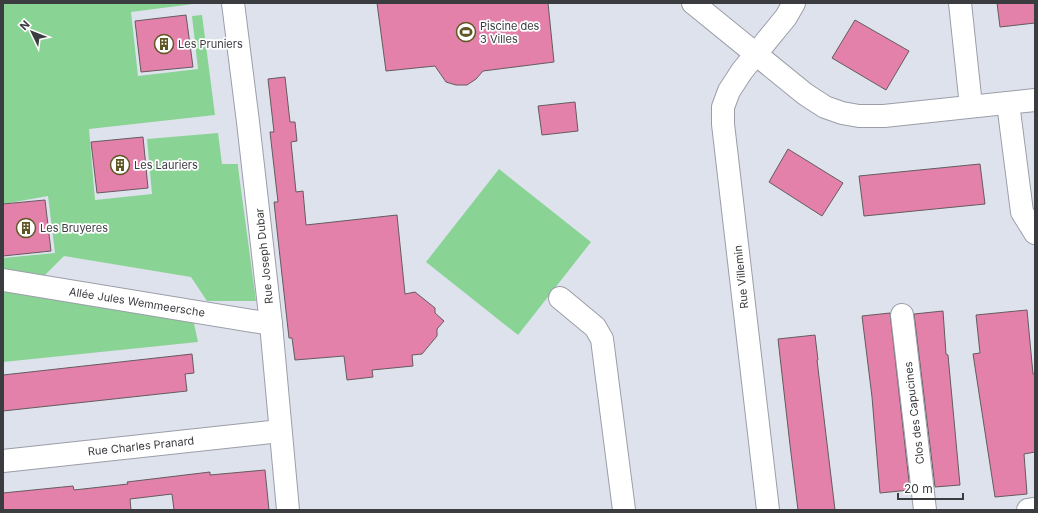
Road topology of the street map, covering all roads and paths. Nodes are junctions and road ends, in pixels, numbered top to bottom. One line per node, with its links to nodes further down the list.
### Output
1 (233, 3): 13 (street, Rue Joseph Dubar)
2 (693, 3): 5 (street)
3 (794, 3): 5 (street, Rue Villemin)
4 (960, 3): 8 (street)
5 (757, 54): 8 (street); 19 (street, Rue Villemin)
6 (1035, 100): 7 (street)
7 (1008, 103): 8 (street); 9 (street)
8 (971, 106)
9 (1035, 233)
10 (3, 280): 13 (street, Allée Jules Wemmeersche)
11 (560, 298): 18 (street)
12 (902, 315): 20 (street, Clos des Capucines)
13 (271, 324): 14 (street, Rue Joseph Dubar)
14 (280, 430): 15 (street, Rue Charles Pranard); 17 (street, Rue Joseph Dubar)
15 (3, 461)
16 (1035, 509): 21 (street)
17 (288, 510)
18 (624, 510)
19 (768, 510)
20 (925, 510)
21 (1028, 510)

